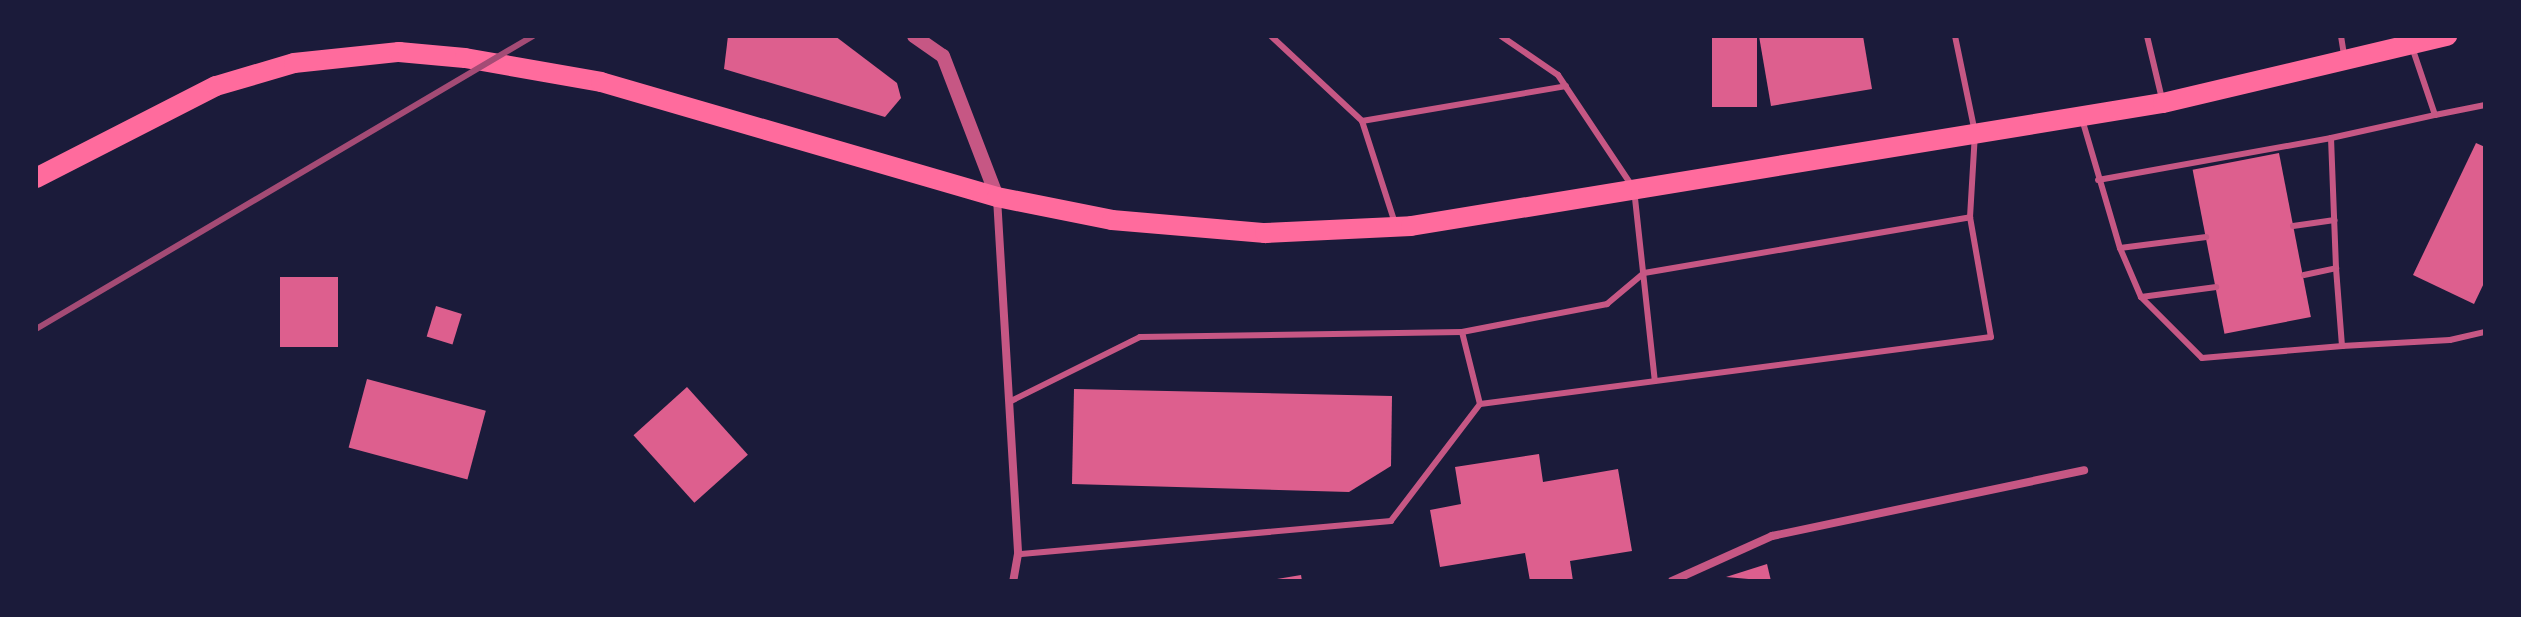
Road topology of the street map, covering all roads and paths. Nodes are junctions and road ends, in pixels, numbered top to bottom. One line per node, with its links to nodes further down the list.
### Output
1 (914, 36): 21 (street)
2 (1271, 36): 15 (lane)
3 (1501, 36): 10 (lane)
4 (1955, 36): 16 (lane)
5 (2147, 36): 11 (lane)
6 (2341, 36): 9 (lane)
7 (2447, 36): 8 (main road)
8 (2412, 41): 9 (main road); 13 (lane)
9 (2345, 63): 11 (main road)
10 (1566, 86): 15 (lane); 20 (lane)
11 (2163, 103): 14 (main road)
12 (2485, 105): 13 (lane)
13 (2435, 115): 17 (lane)
14 (2081, 116): 16 (main road); 19 (lane)
15 (1362, 121): 24 (lane)
16 (1975, 133): 20 (main road); 22 (lane)
17 (2331, 138): 19 (lane); 23 (lane)
18 (36, 178): 21 (main road)
19 (2098, 180): 27 (lane)
20 (1634, 189): 24 (main road); 29 (lane)
21 (997, 197): 24 (main road); 37 (street)
22 (1970, 217): 29 (lane); 36 (lane)
23 (2335, 220): 25 (lane); 28 (lane)
24 (1396, 226)
25 (2293, 226)
26 (2206, 237): 27 (lane)
27 (2120, 248): 32 (lane)
28 (2336, 268): 30 (lane); 35 (lane)
29 (1644, 273): 33 (lane); 36 (lane)
30 (2304, 275)
31 (2216, 287): 32 (lane)
32 (2141, 297): 35 (lane)
33 (1462, 332): 37 (lane); 38 (lane)
34 (2485, 332): 35 (lane)
35 (2342, 346)
36 (1655, 381): 38 (lane)
37 (1009, 402): 40 (street)
38 (1480, 404): 40 (lane)
39 (2084, 470): 42 (street)
40 (1018, 554): 41 (street)
41 (1013, 581)
42 (1672, 581)

